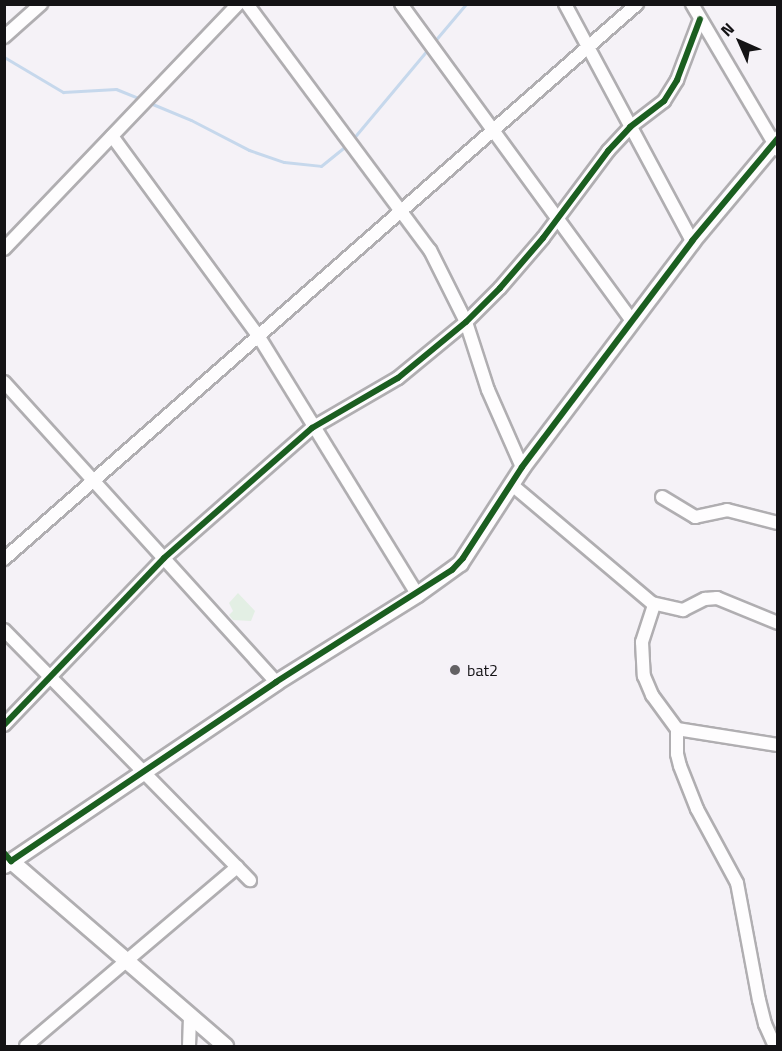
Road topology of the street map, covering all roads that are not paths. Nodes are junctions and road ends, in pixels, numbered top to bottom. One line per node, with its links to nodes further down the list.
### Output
1 (238, 4): 13 (street)
2 (247, 4): 15 (street)
3 (401, 4): 12 (street)
4 (565, 4): 10 (street)
5 (637, 4): 10 (street)
6 (692, 4): 8 (street)
7 (39, 5): 9 (street)
8 (699, 20): 11 (street); 14 (street)
9 (4, 37)
10 (587, 47): 11 (street); 12 (street)
11 (630, 127): 16 (street); 17 (street)
12 (495, 130): 15 (street); 16 (street)
13 (112, 136): 18 (street); 21 (street)
14 (776, 144): 17 (street)
15 (403, 212): 19 (street); 21 (street)
16 (558, 217): 19 (street); 20 (street)
17 (692, 241): 20 (street)
18 (4, 249)
19 (466, 322): 23 (street); 24 (street)
20 (633, 322): 24 (street)
21 (259, 337): 23 (street); 25 (street)
22 (4, 382): 25 (street)
23 (312, 428): 29 (street); 31 (street)
24 (522, 467): 26 (street)
25 (94, 481): 29 (street); 30 (street)
26 (512, 484): 31 (street); 32 (street)
27 (662, 497): 28 (street)
28 (777, 523)
29 (164, 558): 35 (street); 36 (street)
30 (4, 559)
31 (417, 594): 36 (street)
32 (652, 603): 33 (street); 38 (street)
33 (777, 623)
34 (4, 630): 35 (street)
35 (49, 675): 37 (street); 40 (street)
36 (276, 682): 40 (street)
37 (4, 725)
38 (677, 729): 39 (street); 49 (street)
39 (777, 745)
40 (143, 772): 41 (street); 42 (street)
41 (7, 860): 44 (street)
42 (237, 867): 43 (street); 44 (street)
43 (250, 880)
44 (128, 960): 45 (street); 46 (street)
45 (190, 1016): 47 (street); 48 (street)
46 (26, 1047)
47 (189, 1047)
48 (225, 1047)
49 (775, 1047)

